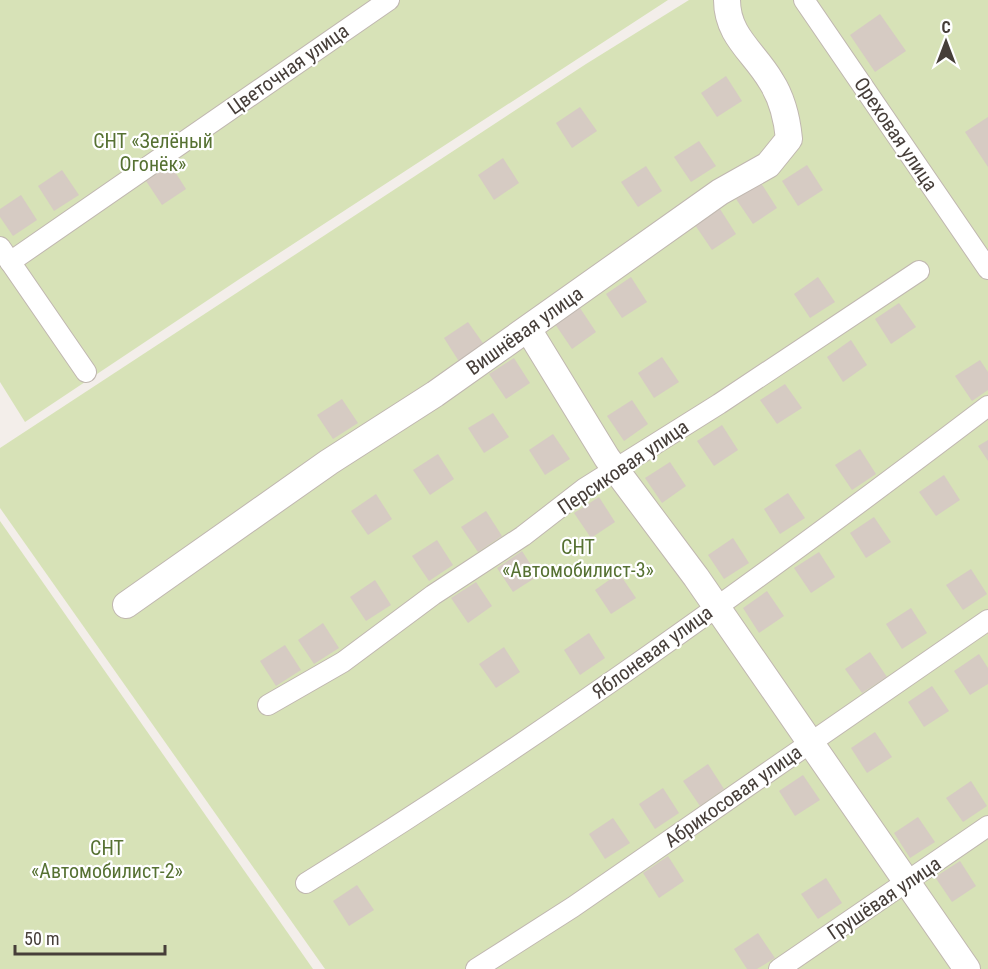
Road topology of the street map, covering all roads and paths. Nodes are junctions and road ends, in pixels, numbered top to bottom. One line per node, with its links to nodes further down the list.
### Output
1 (389, 0): 4 (street, Цветочная улица)
2 (727, 0): 7 (street, Вишнёвая улица)
3 (804, 0): 5 (street, Ореховая улица)
4 (5, 254): 8 (street)
5 (988, 269)
6 (919, 271): 10 (street, Персиковая улица)
7 (528, 329): 10 (street); 11 (street, Вишнёвая улица)
8 (86, 372)
9 (988, 406): 12 (street, Яблоневая улица)
10 (615, 469): 12 (street); 14 (street, Персиковая улица)
11 (126, 605)
12 (716, 605): 15 (street); 18 (street, Яблоневая улица)
13 (988, 620): 15 (street, Абрикосовая улица)
14 (268, 705)
15 (810, 743): 17 (street); 19 (street, Абрикосовая улица)
16 (988, 826): 17 (street, Грушёвая улица)
17 (908, 881): 20 (street, Грушёвая улица); 21 (street)
18 (306, 883)
19 (476, 969)
20 (779, 969)
21 (967, 969)

